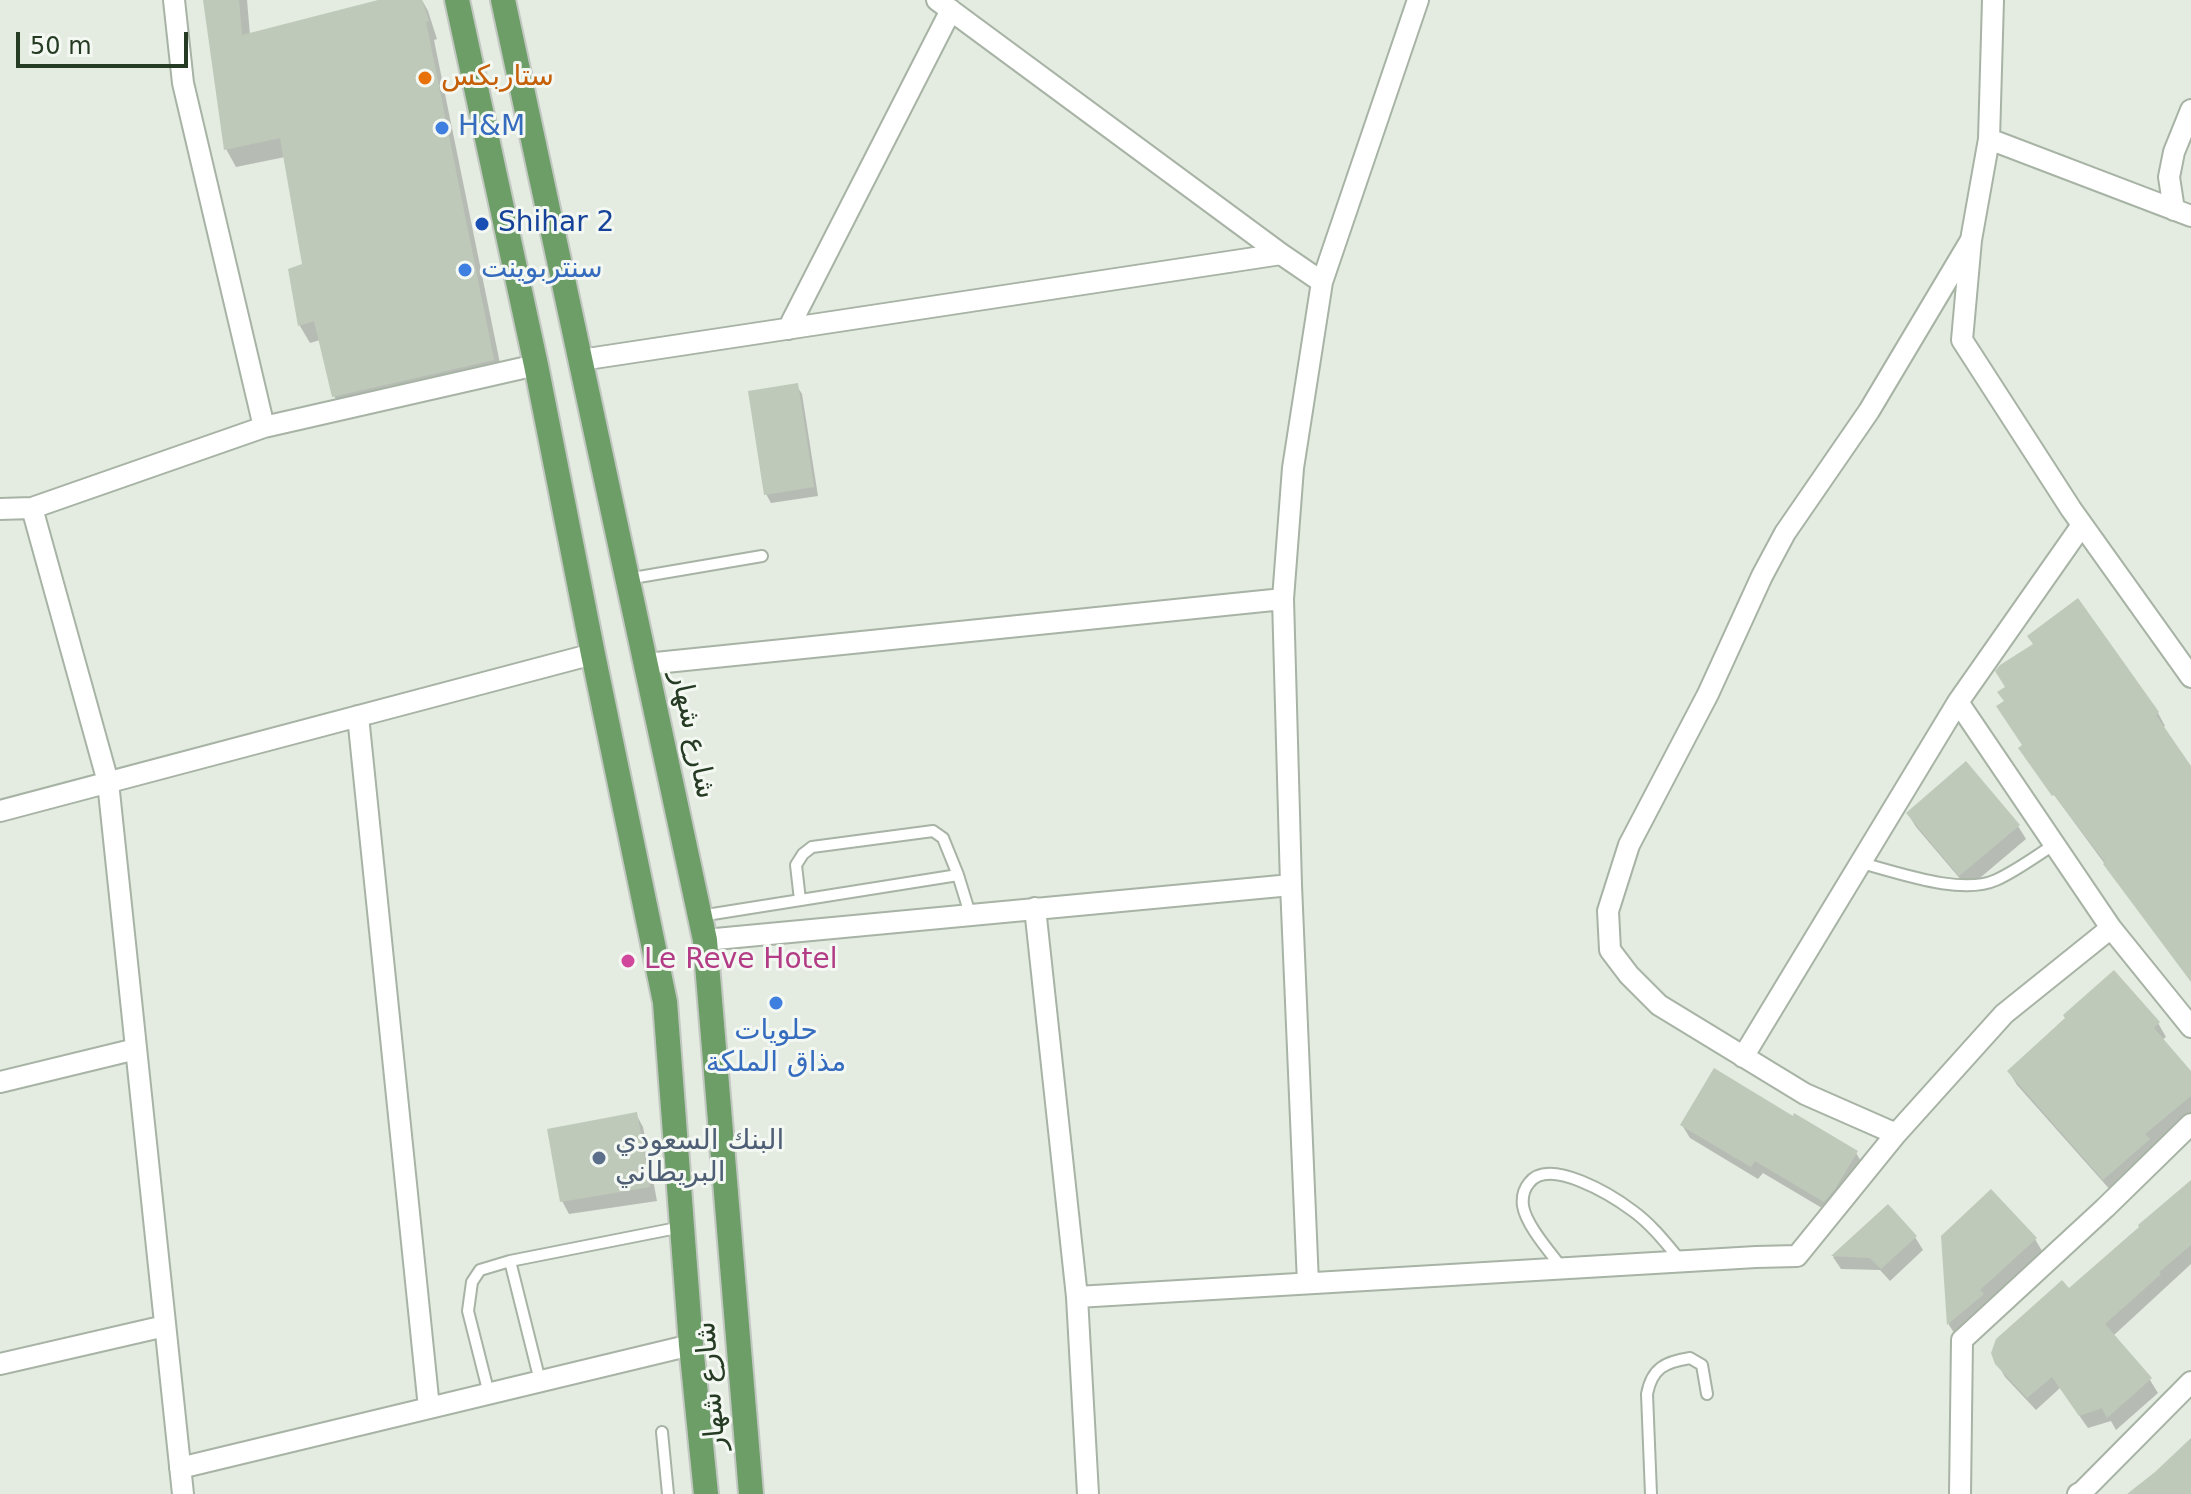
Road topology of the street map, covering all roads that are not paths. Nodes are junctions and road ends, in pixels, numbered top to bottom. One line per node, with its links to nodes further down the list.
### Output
1 (174, 0): 16 (street)
2 (457, 0): 15 (main road, شارع شهار)
3 (503, 0): 14 (main road, شارع شهار)
4 (1418, 0): 12 (street)
5 (1993, 0): 8 (street)
6 (944, 5): 11 (street); 13 (street)
7 (2191, 110): 9 (street)
8 (1989, 139): 9 (street); 10 (street)
9 (2183, 213)
10 (1971, 240): 19 (street); 42 (street)
11 (1281, 254): 12 (street); 13 (street)
12 (1322, 282): 22 (street)
13 (788, 329): 14 (street)
14 (581, 360): 21 (main road, شارع شهار)
15 (536, 365): 16 (street); 23 (main road, شارع شهار)
16 (264, 427): 17 (street)
17 (32, 508): 18 (street); 28 (street)
18 (0, 509)
19 (2082, 525): 25 (street); 26 (street)
20 (762, 556): 21 (lane)
21 (627, 579): 24 (main road, شارع شهار)
22 (1283, 599): 24 (street); 33 (street)
23 (593, 654): 27 (street); 46 (main road, شارع شهار)
24 (646, 664): 37 (main road, شارع شهار)
25 (2191, 677)
26 (1958, 702): 30 (street); 31 (street)
27 (358, 716): 28 (street); 59 (street)
28 (108, 782): 29 (street); 41 (street)
29 (0, 811)
30 (2055, 844): 31 (lane); 38 (street)
31 (1861, 863): 42 (street)
32 (958, 875): 34 (lane); 34 (lane); 36 (lane)
33 (1291, 885): 35 (street); 50 (street)
34 (800, 900): 37 (lane)
35 (1035, 908): 36 (street); 51 (street)
36 (970, 914): 39 (street)
37 (700, 916): 39 (main road, شارع شهار)
38 (2111, 928): 40 (street); 45 (street)
39 (705, 940): 65 (main road, شارع شهار)
40 (2191, 1027)
41 (136, 1049): 43 (street); 52 (street)
42 (1743, 1057): 45 (street)
43 (0, 1082)
44 (2191, 1124): 68 (street)
45 (1896, 1134): 48 (street)
46 (682, 1227): 47 (lane); 53 (main road, شارع شهار)
47 (510, 1261): 55 (lane); 57 (lane)
48 (1682, 1261): 49 (street); 49 (lane)
49 (1562, 1268): 50 (street)
50 (1308, 1283): 51 (street)
51 (1077, 1297): 66 (street)
52 (165, 1326): 54 (street); 61 (street)
53 (691, 1345): 55 (street); 64 (main road, شارع شهار)
54 (0, 1364)
55 (540, 1381): 57 (street)
56 (2191, 1382): 69 (street)
57 (489, 1394): 59 (street)
58 (1707, 1394): 67 (lane)
59 (429, 1408): 61 (street)
60 (662, 1432): 63 (lane)
61 (180, 1468): 62 (street)
62 (183, 1494)
63 (668, 1494)
64 (706, 1494)
65 (751, 1494)
66 (1088, 1494)
67 (1651, 1494)
68 (1960, 1494)
69 (2078, 1494)

